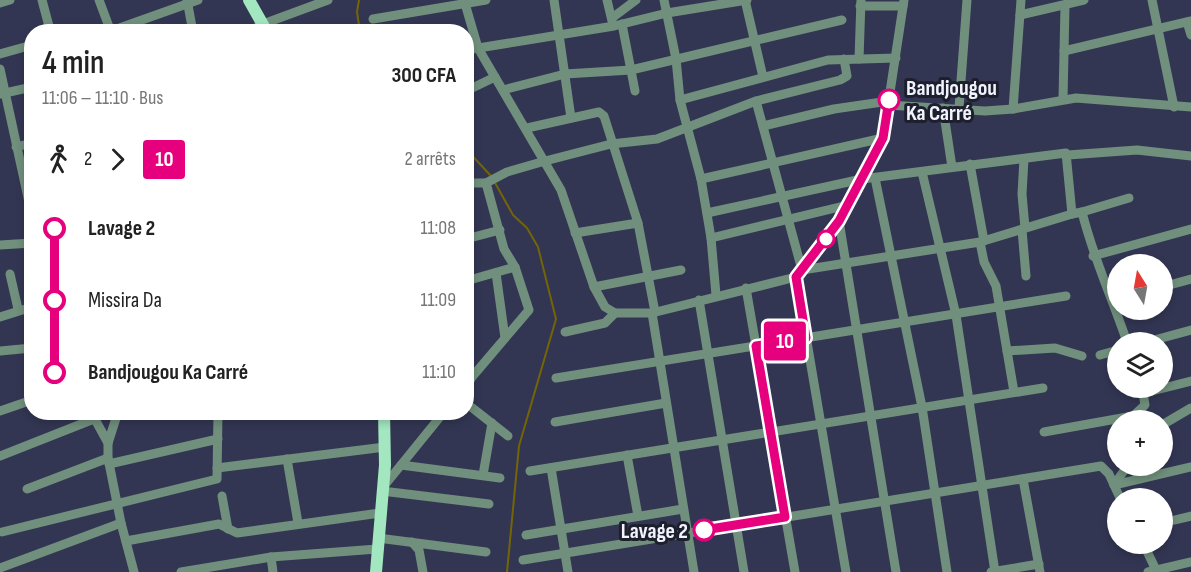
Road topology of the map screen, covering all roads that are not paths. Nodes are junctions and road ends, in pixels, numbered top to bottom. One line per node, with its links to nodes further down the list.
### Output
1 (10, 0): 19 (street)
2 (42, 0): 30 (street)
3 (99, 0): 31 (street)
4 (198, 0): 18 (street)
5 (242, 0): 34 (main road)
6 (249, 0): 35 (main road)
7 (328, 0): 36 (street)
8 (486, 0): 20 (street)
9 (554, 0): 41 (street)
10 (607, 0): 29 (street)
11 (636, 0): 29 (street)
12 (664, 0): 24 (street)
13 (746, 0): 24 (street); 42 (street)
14 (967, 0): 69 (street)
15 (1021, 0): 25 (street)
16 (1084, 0): 23 (street)
17 (1152, 0): 38 (street)
18 (187, 2): 32 (street); 33 (street)
19 (0, 3)
20 (465, 3): 26 (street); 37 (street)
21 (860, 3): 22 (street); 48 (street)
22 (904, 3): 49 (street)
23 (1065, 6): 25 (street); 46 (street)
24 (667, 13): 29 (street); 50 (street)
25 (1020, 15): 70 (street)
26 (373, 19)
27 (842, 20): 42 (street)
28 (1189, 21): 38 (street); 40 (street)
29 (616, 23): 41 (street); 53 (street)
30 (48, 24)
31 (108, 24)
32 (129, 24)
33 (191, 24)
34 (259, 24)
35 (260, 24)
36 (271, 24)
37 (471, 24)
38 (1158, 29): 46 (street); 66 (street)
39 (474, 34): 44 (street)
40 (1191, 35)
41 (559, 36): 44 (street); 54 (street)
42 (755, 40): 50 (street); 55 (street)
43 (24, 47): 47 (street)
44 (478, 48): 45 (street); 56 (street)
45 (474, 49)
46 (1064, 51): 62 (street)
47 (0, 54)
48 (859, 58): 49 (street); 51 (street)
49 (896, 58): 65 (street)
50 (676, 59): 53 (street); 63 (street)
51 (844, 59): 55 (street); 64 (street)
52 (0, 69): 61 (street)
53 (631, 70): 54 (street); 60 (street)
54 (565, 74): 59 (street); 71 (street)
55 (763, 76): 63 (street)
56 (495, 77): 57 (street); 59 (street)
57 (474, 87)
58 (24, 89): 61 (street)
59 (503, 90): 74 (street)
60 (635, 91)
61 (2, 94): 78 (street)
62 (1063, 99): 66 (street); 70 (street)
63 (680, 100): 73 (street)
64 (756, 101): 72 (street); 73 (street)
65 (889, 103): 68 (street); 72 (street); 75 (street)
66 (1174, 107): 67 (street)
67 (1191, 107)
68 (943, 108): 69 (street); 85 (street)
69 (959, 108): 70 (street)
70 (1012, 109)
71 (571, 118): 74 (street); 76 (street)
72 (763, 126): 83 (street)
73 (689, 127): 76 (street); 88 (street)
74 (527, 128): 82 (street)
75 (883, 138): 83 (street); 89 (street)
76 (611, 144): 82 (street); 100 (street)
77 (24, 145): 78 (street)
78 (16, 147): 90 (street)
79 (1068, 156): 80 (street); 81 (street); 97 (street)
80 (1191, 156)
81 (1024, 159): 84 (street); 101 (street)
82 (545, 161): 92 (street); 104 (street)
83 (773, 163): 88 (street); 93 (street)
84 (970, 164): 85 (street); 107 (street)
85 (952, 167): 86 (street)
86 (922, 172): 87 (street); 110 (street)
87 (875, 178): 89 (street); 112 (street)
88 (701, 179): 96 (street)
89 (862, 179): 93 (street); 95 (street)
90 (24, 182)
91 (474, 183): 92 (street)
92 (486, 183): 103 (street)
93 (782, 196): 96 (street); 99 (street)
94 (1129, 198): 97 (street)
95 (848, 205): 98 (street); 99 (street)
96 (707, 213): 106 (street)
97 (1077, 213): 101 (street); 111 (street)
98 (839, 221): 113 (street); 117 (street)
99 (789, 222): 106 (street); 117 (street)
100 (638, 223): 104 (street); 120 (street)
101 (1023, 229): 107 (street); 119 (street)
102 (1191, 229): 111 (street)
103 (500, 230): 105 (street); 114 (street)
104 (575, 233): 125 (street)
105 (474, 237)
106 (711, 238): 127 (street)
107 (982, 242): 110 (street); 130 (street)
108 (24, 244): 109 (street)
109 (0, 245)
110 (941, 249): 112 (street); 135 (street)
111 (1093, 256): 124 (street)
112 (892, 257): 113 (street); 137 (street)
113 (846, 263): 117 (street); 138 (street)
114 (515, 267): 116 (street); 142 (street)
115 (681, 270): 120 (street)
116 (496, 273): 121 (street); 142 (street)
117 (799, 273): 126 (street); 143 (street)
118 (10, 274): 132 (street)
119 (1026, 276)
120 (648, 277): 125 (street); 133 (street)
121 (474, 279)
122 (1191, 279): 123 (street)
123 (1173, 284)
124 (1107, 285)
125 (594, 287): 134 (street)
126 (746, 288): 127 (street); 144 (street)
127 (717, 295): 129 (street)
128 (1066, 296): 130 (street)
129 (699, 300): 133 (street); 149 (street)
130 (1000, 307): 135 (street); 147 (street)
131 (24, 308): 132 (street)
132 (18, 309): 136 (street)
133 (653, 312): 134 (street); 152 (street)
134 (615, 313): 140 (street)
135 (956, 315): 137 (street); 160 (street)
136 (0, 317)
137 (906, 322): 138 (street); 163 (street)
138 (857, 330): 143 (street); 167 (street)
139 (1191, 330): 141 (street)
140 (565, 332)
141 (1173, 335)
142 (506, 338): 153 (street)
143 (806, 338): 144 (street); 178 (street)
144 (756, 346): 149 (street); 179 (street)
145 (24, 349): 146 (street)
146 (0, 351)
147 (1007, 351): 151 (street); 158 (street)
148 (1107, 353): 150 (street)
149 (708, 354): 152 (street); 183 (street)
150 (1100, 355)
151 (1082, 356)
152 (660, 362): 154 (street); 162 (street)
153 (474, 376)
154 (556, 378)
155 (1191, 381): 156 (street)
156 (1173, 384)
157 (1043, 388): 158 (street)
158 (1014, 392): 160 (street)
159 (1144, 398): 180 (street)
160 (967, 400): 163 (street); 201 (street)
161 (24, 403): 166 (street)
162 (666, 403): 176 (street); 186 (street)
163 (922, 407): 167 (street); 205 (street)
164 (1191, 408): 168 (street)
165 (474, 409): 177 (street)
166 (0, 411)
167 (871, 416): 178 (street); 207 (street)
168 (1173, 418)
169 (84, 420): 188 (street)
170 (95, 420): 184 (street)
171 (115, 420): 184 (street)
172 (218, 420): 182 (street)
173 (377, 420): 185 (main road)
174 (383, 420): 185 (main road)
175 (438, 420): 191 (street)
176 (555, 422)
177 (492, 423): 181 (street); 196 (street)
178 (822, 424): 179 (street); 211 (street)
179 (770, 432): 183 (street); 215 (street)
180 (1044, 432)
181 (508, 436)
182 (218, 439): 190 (street); 193 (street)
183 (722, 440): 186 (street); 219 (street)
184 (108, 443): 190 (street)
185 (381, 447): 189 (street); 204 (main road)
186 (673, 447): 187 (street); 210 (street)
187 (627, 455): 194 (street); 213 (street)
188 (0, 456)
189 (286, 459): 193 (street); 218 (street)
190 (109, 461): 203 (street); 208 (street)
191 (402, 465): 196 (street); 204 (street)
192 (1191, 467): 200 (street)
193 (217, 468): 208 (street)
194 (550, 468): 195 (street); 221 (street)
195 (530, 471)
196 (483, 475): 198 (street)
197 (1120, 476): 200 (street)
198 (500, 478)
199 (1023, 479): 200 (street); 201 (street); 235 (street)
200 (1114, 484): 202 (street)
201 (981, 486): 205 (street); 249 (street)
202 (1116, 488)
203 (27, 489)
204 (382, 489): 209 (street); 212 (main road)
205 (935, 493): 207 (street); 248 (street)
206 (222, 496): 220 (street)
207 (885, 501): 211 (street); 247 (street)
208 (117, 504): 217 (street); 222 (street)
209 (489, 504)
210 (683, 509): 213 (street); 223 (street)
211 (836, 509): 215 (street); 246 (street)
212 (380, 513): 218 (street); 227 (main road)
213 (638, 516): 221 (street)
214 (1191, 516): 216 (street)
215 (785, 517): 219 (street); 245 (street)
216 (1173, 520)
217 (121, 523): 225 (street); 234 (street)
218 (297, 523): 220 (street)
219 (736, 525): 223 (street); 244 (street)
220 (228, 529): 225 (street)
221 (561, 529): 224 (street); 229 (street)
222 (2, 532)
223 (687, 533): 229 (street); 243 (street)
224 (526, 535)
225 (126, 541): 237 (street)
226 (412, 542): 227 (street); 228 (street); 241 (street)
227 (378, 544): 231 (street); 240 (main road)
228 (486, 552)
229 (565, 553): 232 (street); 242 (street)
230 (1146, 554): 236 (street)
231 (271, 557): 238 (street); 239 (street)
232 (523, 560)
233 (1191, 562): 236 (street)
234 (0, 568)
235 (1040, 568): 249 (street)
236 (1151, 571)
237 (134, 572)
238 (181, 572)
239 (273, 572)
240 (376, 572)
241 (423, 572)
242 (568, 572)
243 (694, 572)
244 (744, 572)
245 (795, 572)
246 (846, 572)
247 (896, 572)
248 (947, 572)
249 (993, 572)

